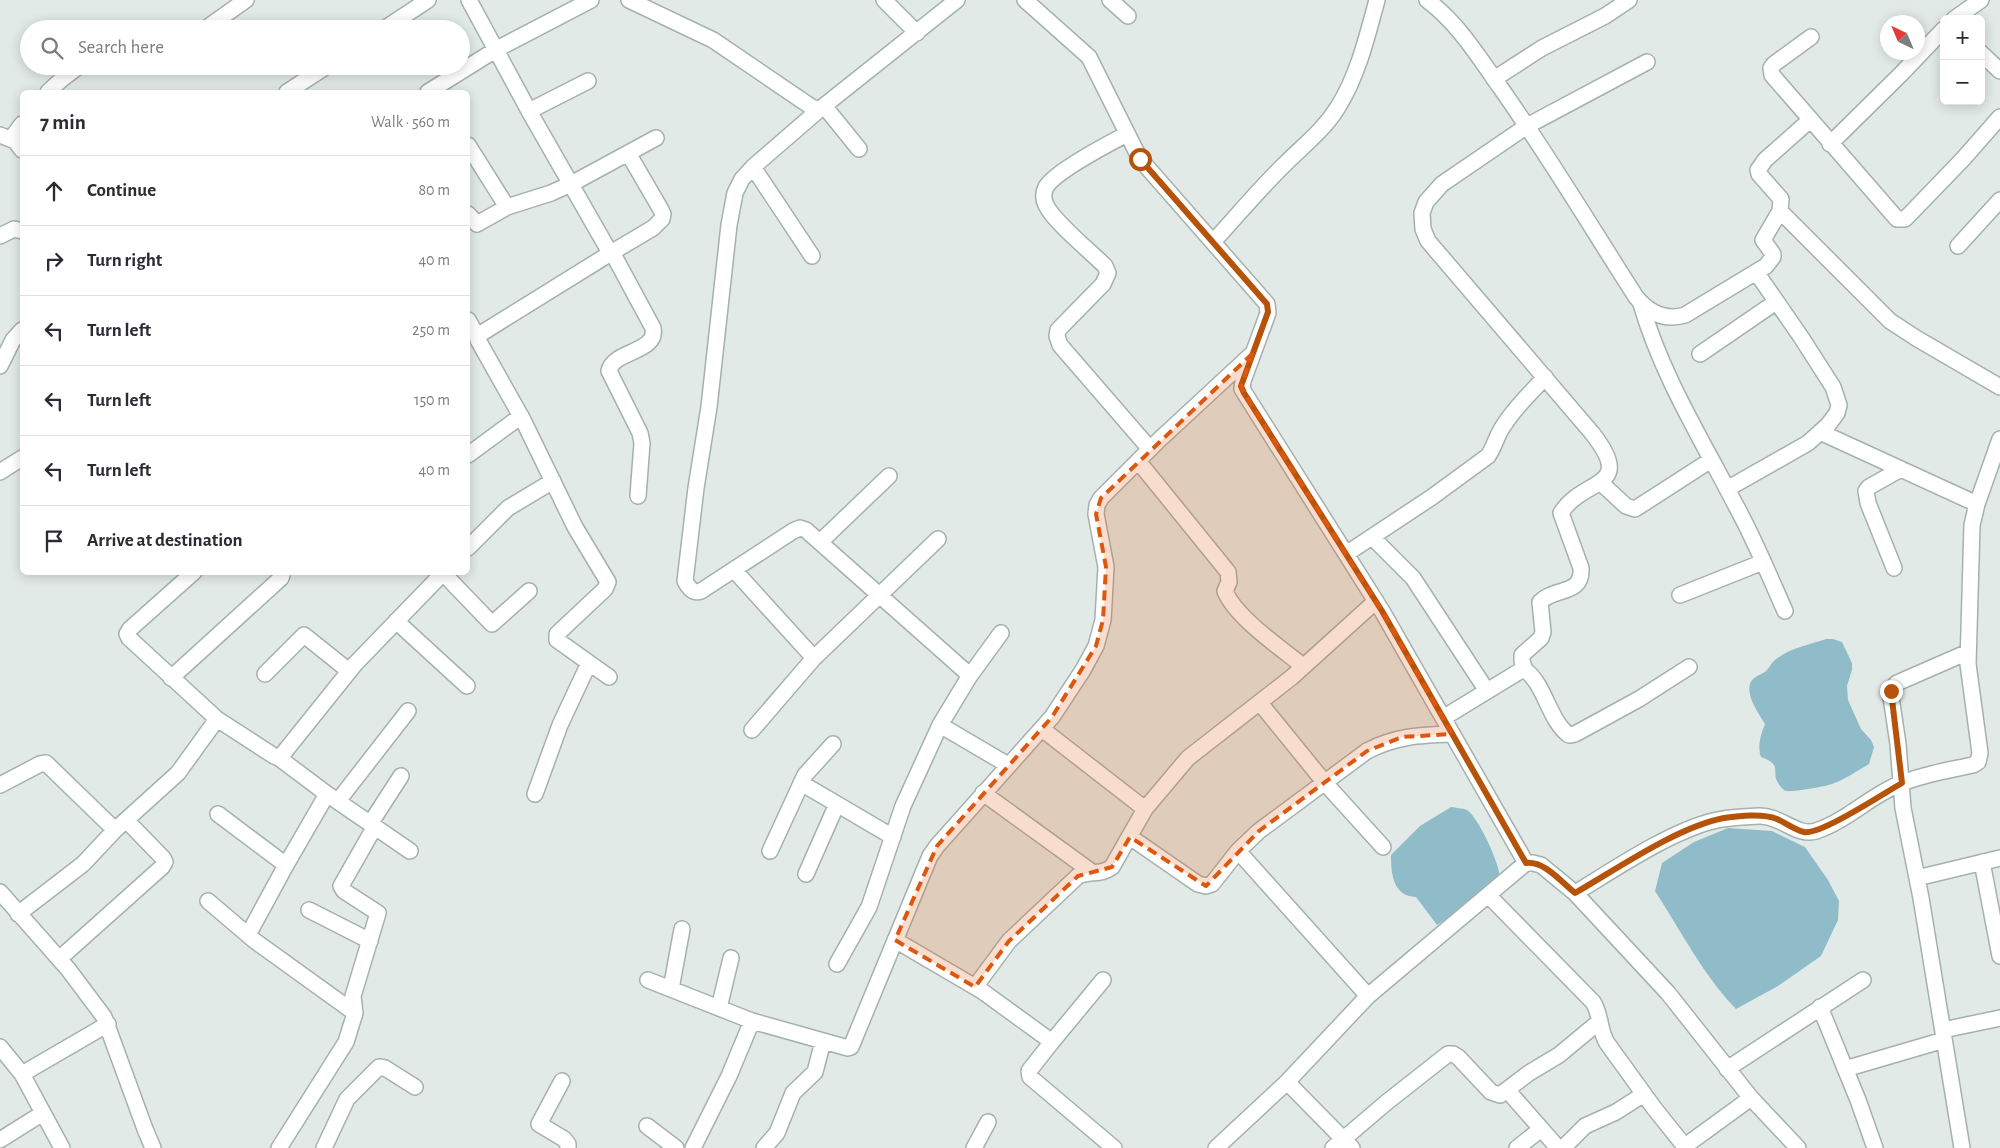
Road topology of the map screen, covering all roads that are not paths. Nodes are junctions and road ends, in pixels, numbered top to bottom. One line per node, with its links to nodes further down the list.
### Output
1 (246, 0): 16 (street)
2 (428, 0): 17 (street)
3 (469, 0): 21 (street)
4 (591, 0): 21 (street)
5 (629, 0): 34 (street)
6 (884, 0): 18 (street)
7 (957, 0): 18 (street)
8 (1025, 0): 40 (street)
9 (1110, 0): 15 (street)
10 (1377, 0): 56 (street)
11 (1981, 0): 14 (street)
12 (1432, 1): 29 (street)
13 (1622, 2): 29 (street)
14 (1959, 15)
15 (1128, 16)
16 (218, 20)
17 (398, 20)
18 (917, 33): 34 (street)
19 (1940, 33): 43 (street)
20 (1811, 37): 37 (street)
21 (497, 49): 24 (street); 35 (street)
22 (1985, 57): 25 (street)
23 (1647, 62): 39 (street)
24 (470, 67)
25 (2000, 70)
26 (67, 75): 31 (street)
27 (313, 75): 32 (street)
28 (458, 75): 33 (street)
29 (1494, 79): 39 (street)
30 (588, 81): 35 (street)
31 (50, 90)
32 (290, 90)
33 (435, 90)
34 (822, 108): 46 (street); 48 (street)
35 (529, 112): 49 (street)
36 (2000, 117): 43 (street)
37 (1810, 120): 43 (street); 52 (street)
38 (20, 126): 41 (street)
39 (1527, 126): 62 (street); 69 (street)
40 (1127, 134): 56 (street); 74 (street)
41 (5, 137): 44 (street)
42 (656, 138): 47 (street)
43 (1830, 144)
44 (20, 147)
45 (470, 147): 51 (street)
46 (859, 150)
47 (628, 153): 49 (street); 58 (street)
48 (753, 168): 59 (street); 94 (street)
49 (571, 184): 51 (street); 58 (street)
50 (2000, 200): 57 (street)
51 (507, 208): 53 (street)
52 (1780, 211): 60 (street); 70 (street)
53 (471, 222)
54 (20, 230): 55 (street)
55 (0, 236)
56 (1213, 242): 66 (street)
57 (1958, 246)
58 (611, 253): 65 (street); 85 (street)
59 (812, 256)
60 (1756, 272): 61 (street); 62 (street)
61 (1776, 302): 67 (street); 72 (street)
62 (1641, 304): 77 (street)
63 (470, 324): 65 (street)
64 (20, 332): 68 (street)
65 (477, 336): 71 (street)
66 (1253, 353): 74 (street); 91 (street)
67 (1700, 354)
68 (0, 366)
69 (1545, 377): 83 (street); 87 (street)
70 (2000, 387)
71 (521, 416): 75 (street); 82 (street)
72 (1820, 432): 79 (street); 84 (street)
73 (2000, 442): 86 (street)
74 (1150, 450): 78 (street)
75 (470, 454)
76 (20, 459): 80 (street)
77 (1711, 460): 83 (street); 84 (street)
78 (1138, 461): 109 (street); 124 (street)
79 (1901, 469): 86 (street); 93 (street)
80 (0, 472)
81 (889, 476): 89 (street)
82 (553, 481): 90 (street); 108 (street)
83 (1600, 482): 111 (street)
84 (1727, 489): 92 (street)
85 (638, 496)
86 (1977, 504): 106 (street)
87 (1372, 537): 91 (street); 118 (street)
88 (938, 539): 100 (street)
89 (820, 542): 94 (street); 100 (street)
90 (470, 546)
91 (1346, 554): 102 (street)
92 (1763, 562): 101 (street); 103 (street)
93 (1894, 568)
94 (734, 570): 107 (street)
95 (191, 575): 116 (street)
96 (282, 575): 116 (street)
97 (441, 575): 104 (street)
98 (445, 575): 99 (street)
99 (529, 591)
100 (879, 595): 107 (street); 115 (street)
101 (1680, 595)
102 (1376, 600): 109 (street); 121 (street)
103 (1786, 610)
104 (396, 622): 112 (street); 117 (street)
105 (1001, 633): 115 (street)
106 (1968, 652): 133 (street); 133 (street)
107 (814, 658): 125 (street)
108 (589, 663): 114 (street); 136 (street)
109 (1303, 666): 119 (street)
110 (1689, 667): 111 (street)
111 (1525, 670): 118 (street)
112 (349, 671): 113 (street); 128 (street)
113 (265, 674)
114 (609, 677)
115 (969, 677): 123 (street)
116 (171, 678): 122 (street)
117 (467, 686)
118 (1487, 691): 121 (street)
119 (1260, 703): 132 (street); 139 (street)
120 (408, 711): 137 (street)
121 (1443, 718): 126 (street)
122 (217, 719): 128 (street); 141 (street)
123 (940, 725): 129 (street); 143 (street)
124 (1042, 729): 129 (street); 139 (street)
125 (752, 730)
126 (1452, 734): 132 (street); 151 (street)
127 (833, 744): 131 (street)
128 (278, 758): 137 (street)
129 (1008, 765): 135 (street)
130 (401, 776): 142 (street)
131 (801, 783): 138 (street); 147 (street)
132 (1325, 783): 145 (street); 148 (street)
133 (1902, 783): 155 (street); 157 (street)
134 (0, 785): 141 (street)
135 (983, 793): 153 (street); 164 (street)
136 (535, 794)
137 (332, 798): 142 (street); 152 (street)
138 (837, 804): 143 (street); 154 (street)
139 (1145, 809): 144 (street)
140 (218, 814): 152 (street)
141 (120, 825): 161 (street); 168 (street)
142 (372, 826): 146 (street); 165 (street)
143 (893, 837): 169 (street)
144 (1130, 837): 148 (street); 153 (street)
145 (1382, 847)
146 (410, 851)
147 (770, 851)
148 (1238, 852): 175 (street)
149 (2000, 858): 150 (street)
150 (1982, 862): 155 (street); 166 (street)
151 (1526, 863): 157 (street); 158 (street)
152 (286, 865): 163 (street)
153 (1092, 872): 173 (street)
154 (806, 874)
155 (1918, 878): 183 (street)
156 (0, 892): 161 (street)
157 (1575, 893): 188 (street)
158 (1488, 895): 175 (street); 181 (street)
159 (208, 901): 163 (street)
160 (308, 910): 165 (street)
161 (18, 914): 168 (street)
162 (682, 929): 174 (street)
163 (248, 935): 178 (street)
164 (895, 940): 173 (street); 184 (street)
165 (370, 941): 178 (street)
166 (2000, 956)
167 (732, 958): 177 (street)
168 (59, 959): 182 (street)
169 (837, 964)
170 (648, 980): 174 (street)
171 (1103, 980): 185 (street)
172 (1863, 980): 176 (street)
173 (975, 987): 185 (street)
174 (671, 989): 177 (street)
175 (1368, 996): 192 (street)
176 (1820, 1007): 188 (street); 189 (street)
177 (719, 1008): 180 (street)
178 (355, 1013): 207 (street)
179 (2000, 1018): 183 (street)
180 (752, 1020): 184 (street); 203 (street)
181 (1600, 1022): 194 (street); 195 (street)
182 (108, 1024): 190 (street); 206 (street)
183 (1943, 1035): 189 (street); 220 (street)
184 (824, 1041): 211 (street)
185 (1051, 1043): 213 (street)
186 (0, 1047): 187 (street)
187 (6, 1065): 190 (street)
188 (1727, 1069): 196 (street)
189 (1845, 1069): 219 (street)
190 (22, 1074): 197 (street)
191 (562, 1081): 209 (street)
192 (1287, 1082): 202 (street); 214 (street)
193 (415, 1087): 208 (street)
194 (1508, 1091): 200 (street); 202 (street)
195 (1644, 1094): 204 (street); 217 (street)
196 (1751, 1098): 204 (street); 218 (street)
197 (43, 1113): 201 (street); 205 (street)
198 (988, 1122): 212 (street)
199 (647, 1126): 210 (street)
200 (1541, 1129): 215 (street); 216 (street)
201 (0, 1140)
202 (1343, 1145)
203 (696, 1146)
204 (1686, 1147)
205 (62, 1148)
206 (153, 1148)
207 (279, 1148)
208 (324, 1148)
209 (568, 1148)
210 (676, 1148)
211 (764, 1148)
212 (974, 1148)
213 (1114, 1148)
214 (1216, 1148)
215 (1517, 1148)
216 (1558, 1148)
217 (1563, 1148)
218 (1798, 1148)
219 (1875, 1148)
220 (1962, 1148)

